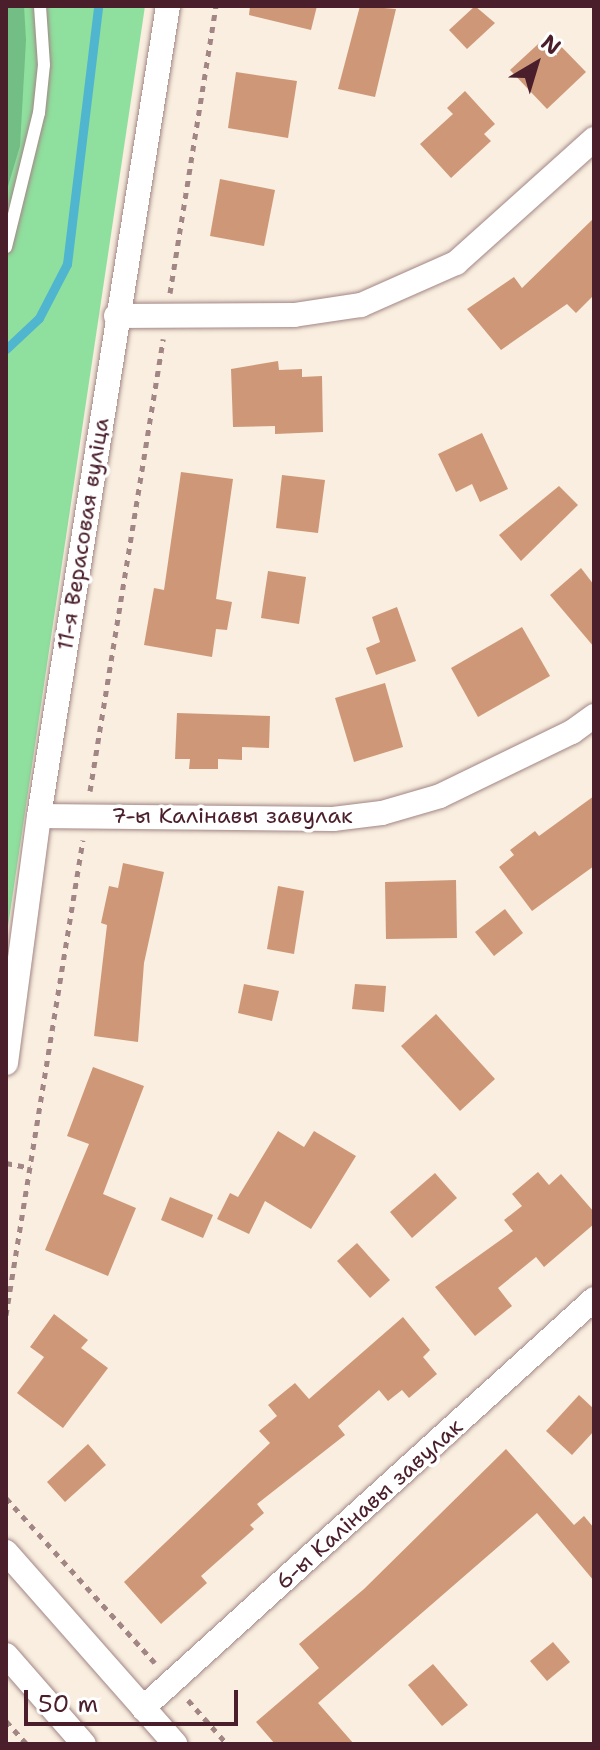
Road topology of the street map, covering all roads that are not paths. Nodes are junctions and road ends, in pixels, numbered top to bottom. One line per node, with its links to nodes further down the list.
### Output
1 (40, 6): 4 (lane)
2 (168, 6): 5 (street, 11-я Верасовая вуліца)
3 (594, 139): 5 (street)
4 (6, 247)
5 (116, 316): 7 (street, 11-я Верасовая вуліца)
6 (594, 716): 7 (street, 7-ы Калінавы завулак)
7 (39, 816): 8 (street, 11-я Верасовая вуліца)
8 (6, 1063)
9 (594, 1299): 12 (street, 6-ы Калінавы завулак)
10 (6, 1552): 12 (street)
11 (6, 1655): 13 (street)
12 (143, 1708): 14 (street)
13 (84, 1744)
14 (175, 1744)

